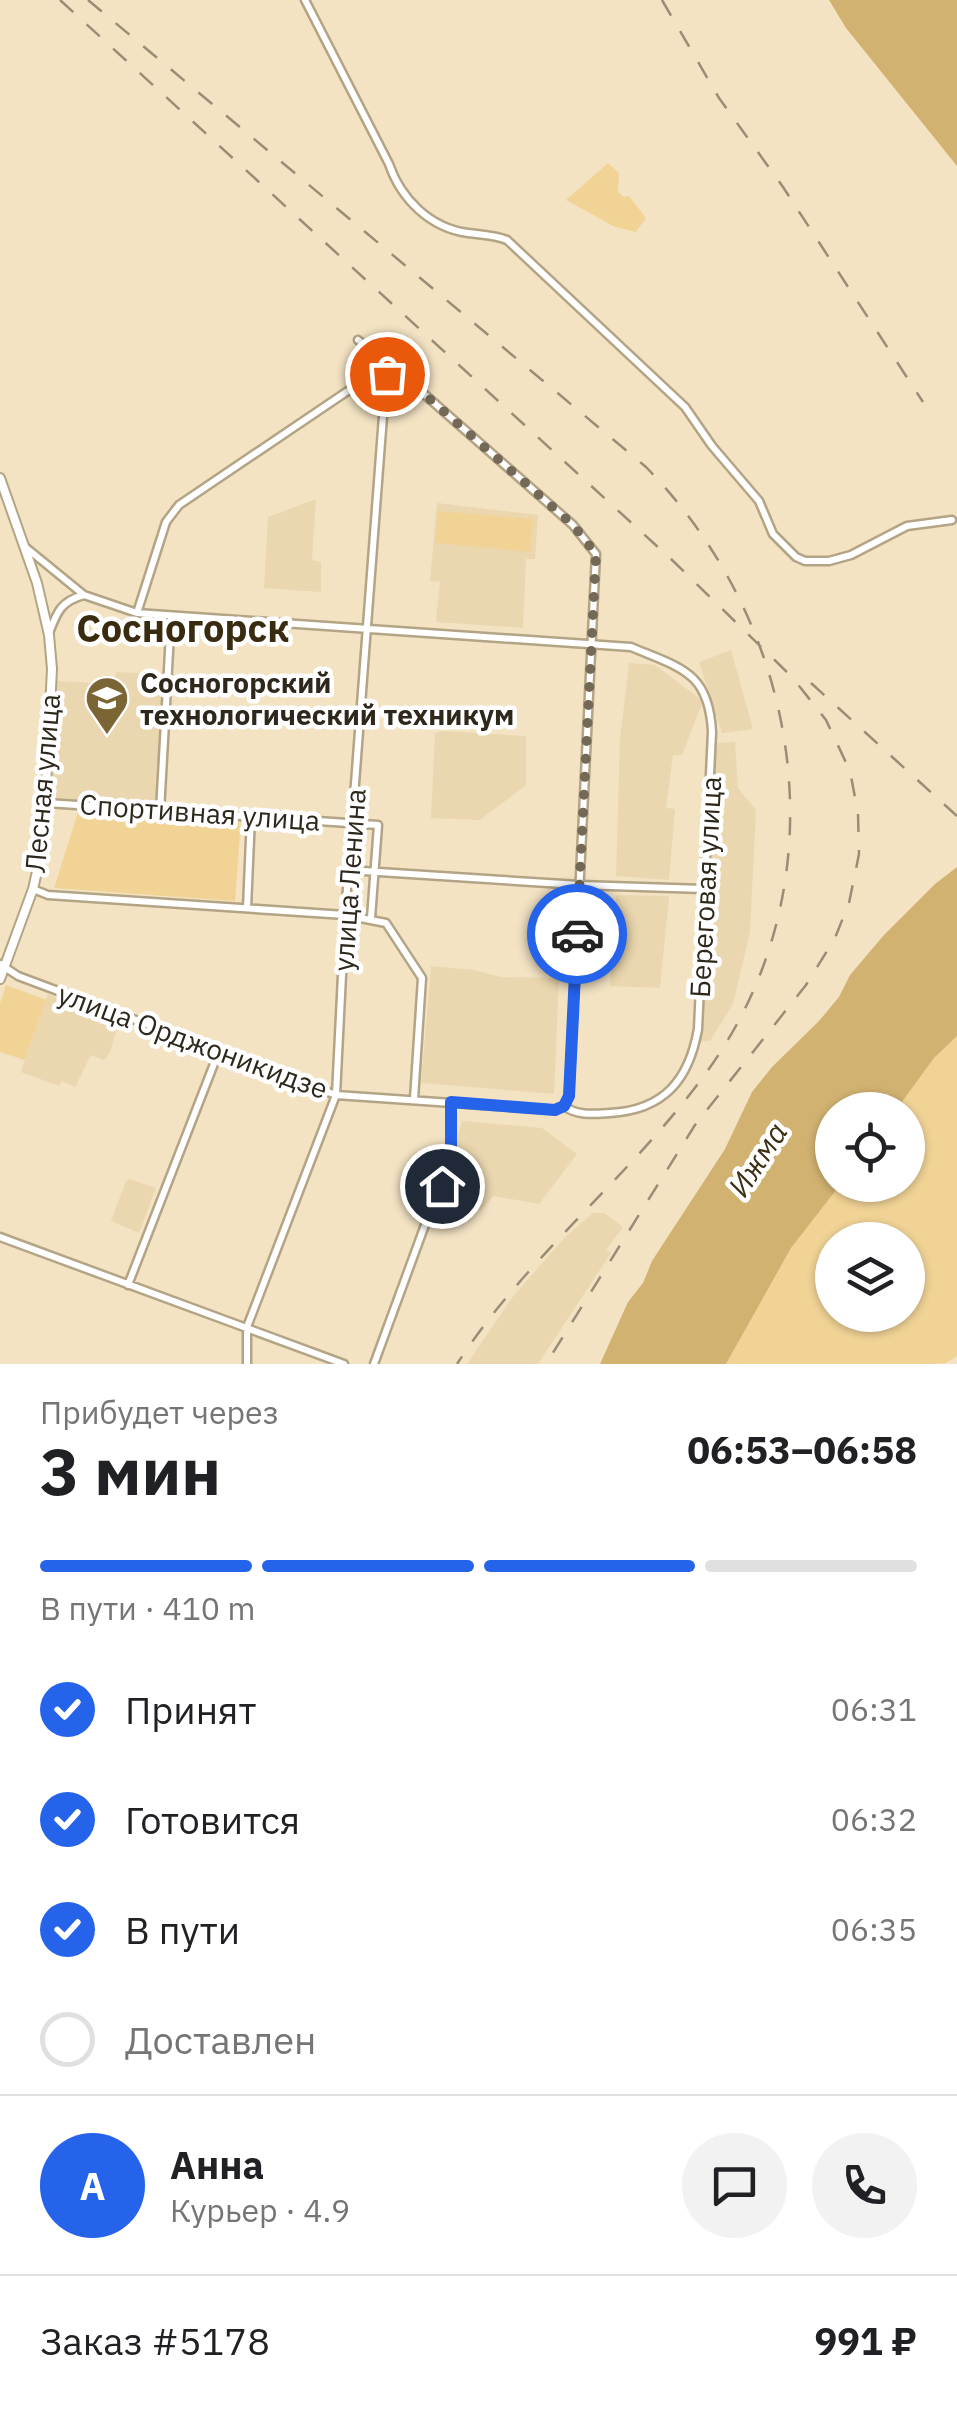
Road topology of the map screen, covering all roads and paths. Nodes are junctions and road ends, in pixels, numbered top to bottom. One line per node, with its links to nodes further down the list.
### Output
1 (305, 0): 6 (street)
2 (358, 340): 3 (street)
3 (399, 372): 4 (street); 13 (street)
4 (383, 380): 9 (street); 11 (street, улица Ленина)
5 (0, 478): 7 (main road, Лесная улица)
6 (952, 520)
7 (22, 544): 8 (street); 12 (main road, Лесная улица)
8 (84, 594): 9 (street, Береговая улица); 12 (street)
9 (137, 612): 10 (street, Береговая улица)
10 (171, 616): 11 (street, Береговая улица); 15 (street)
11 (367, 629): 13 (street, Береговая улица); 17 (street, улица Ленина)
12 (49, 635): 14 (main road, Лесная улица)
13 (590, 644): 20 (street); 22 (street, Береговая улица)
14 (46, 803): 15 (street, Спортивная улица); 21 (main road, Лесная улица)
15 (160, 810): 16 (street, Спортивная улица)
16 (251, 816): 17 (street, Спортивная улица); 23 (street)
17 (354, 822): 18 (street, улица Ленина); 19 (street)
18 (348, 870): 19 (street); 24 (street, улица Ленина)
19 (374, 873): 20 (street); 25 (street)
20 (579, 885): 22 (street); 32 (street)
21 (32, 889): 23 (street); 26 (main road, Лесная улица)
22 (704, 889): 32 (street, Береговая улица)
23 (247, 908): 24 (street)
24 (345, 915): 25 (street); 29 (street, улица Ленина)
25 (370, 918): 30 (street)
26 (2, 965): 27 (main road, Лесная улица); 28 (street, улица Орджоникидзе)
27 (0, 979)
28 (219, 1051): 29 (street, улица Орджоникидзе); 34 (street)
29 (336, 1095): 30 (street, улица Орджоникидзе); 35 (street, улица Ленина)
30 (414, 1100): 31 (street, улица Орджоникидзе)
31 (451, 1102): 32 (street, улица Орджоникидзе); 38 (street)
32 (564, 1106)
33 (0, 1237): 34 (street)
34 (128, 1285): 35 (street)
35 (248, 1326): 36 (street, улица Ленина); 37 (street)
36 (248, 1364)
37 (344, 1364)
38 (374, 1364)

